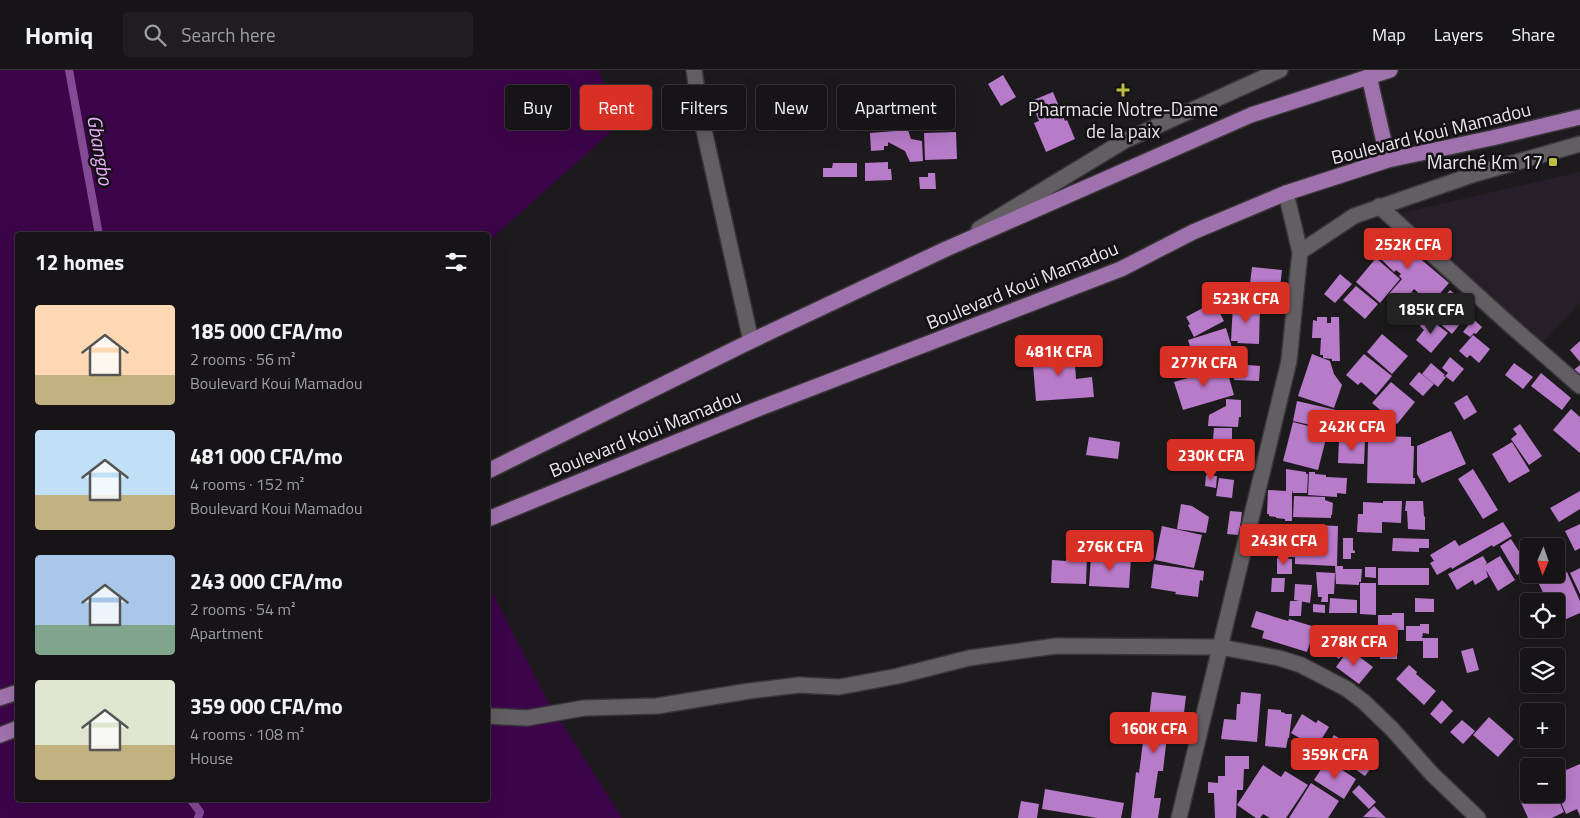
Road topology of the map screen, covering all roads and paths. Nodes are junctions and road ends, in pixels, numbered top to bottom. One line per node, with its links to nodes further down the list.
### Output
1 (694, 70): 12 (street)
2 (1280, 70): 10 (street)
3 (1390, 70): 4 (main road, Boulevard Koui Mamadou)
4 (1369, 76): 7 (main road); 10 (main road, Boulevard Koui Mamadou)
5 (1580, 117): 7 (main road, Boulevard Koui Mamadou)
6 (1580, 144): 9 (street)
7 (1388, 160): 8 (main road, Boulevard Koui Mamadou)
8 (1286, 193): 11 (street); 15 (main road, Boulevard Koui Mamadou)
9 (1379, 206): 11 (street); 13 (street)
10 (946, 249): 12 (main road, Boulevard Koui Mamadou)
11 (1300, 252): 16 (street)
12 (751, 341): 14 (main road, Boulevard Koui Mamadou)
13 (1580, 386)
14 (490, 470)
15 (490, 518)
16 (1220, 647): 19 (street); 22 (street); 23 (street)
17 (15, 693): 18 (main road)
18 (0, 698)
19 (490, 716)
20 (15, 729): 21 (main road)
21 (0, 735)
22 (1179, 818)
23 (1478, 818)

